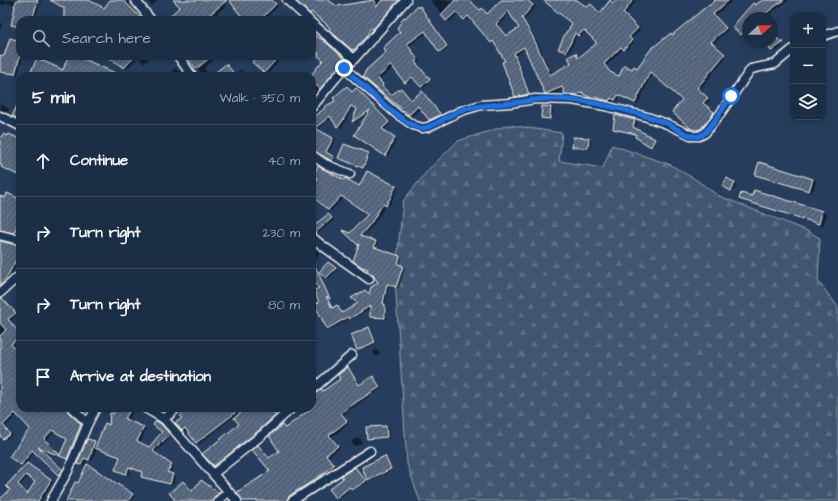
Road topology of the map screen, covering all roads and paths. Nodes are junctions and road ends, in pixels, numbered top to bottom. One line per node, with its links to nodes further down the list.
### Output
1 (135, 0): 4 (street)
2 (287, 0): 5 (street)
3 (406, 0): 10 (street)
4 (148, 16)
5 (305, 16)
6 (316, 26): 10 (street)
7 (838, 31): 8 (street)
8 (826, 35)
9 (790, 52): 12 (street)
10 (354, 59): 12 (street)
11 (181, 60): 13 (street)
12 (344, 68): 14 (street)
13 (189, 72)
14 (316, 102)
15 (0, 116): 16 (street)
16 (16, 124)
17 (316, 158): 18 (street)
18 (350, 174)
19 (0, 235): 20 (street)
20 (16, 239)
21 (316, 240): 22 (street)
22 (319, 243): 22 (street)
23 (16, 279): 24 (street)
24 (0, 294)
25 (352, 354): 26 (street)
26 (316, 386)
27 (76, 412): 33 (street)
28 (94, 412): 33 (street)
29 (153, 412): 32 (street)
30 (172, 412): 32 (street)
31 (288, 412): 35 (street)
32 (164, 418): 35 (street)
33 (88, 423): 37 (street)
34 (370, 451): 40 (street)
35 (213, 474): 36 (street)
36 (228, 492): 38 (street); 39 (street)
37 (51, 501)
38 (218, 501)
39 (237, 501)
40 (292, 501)

